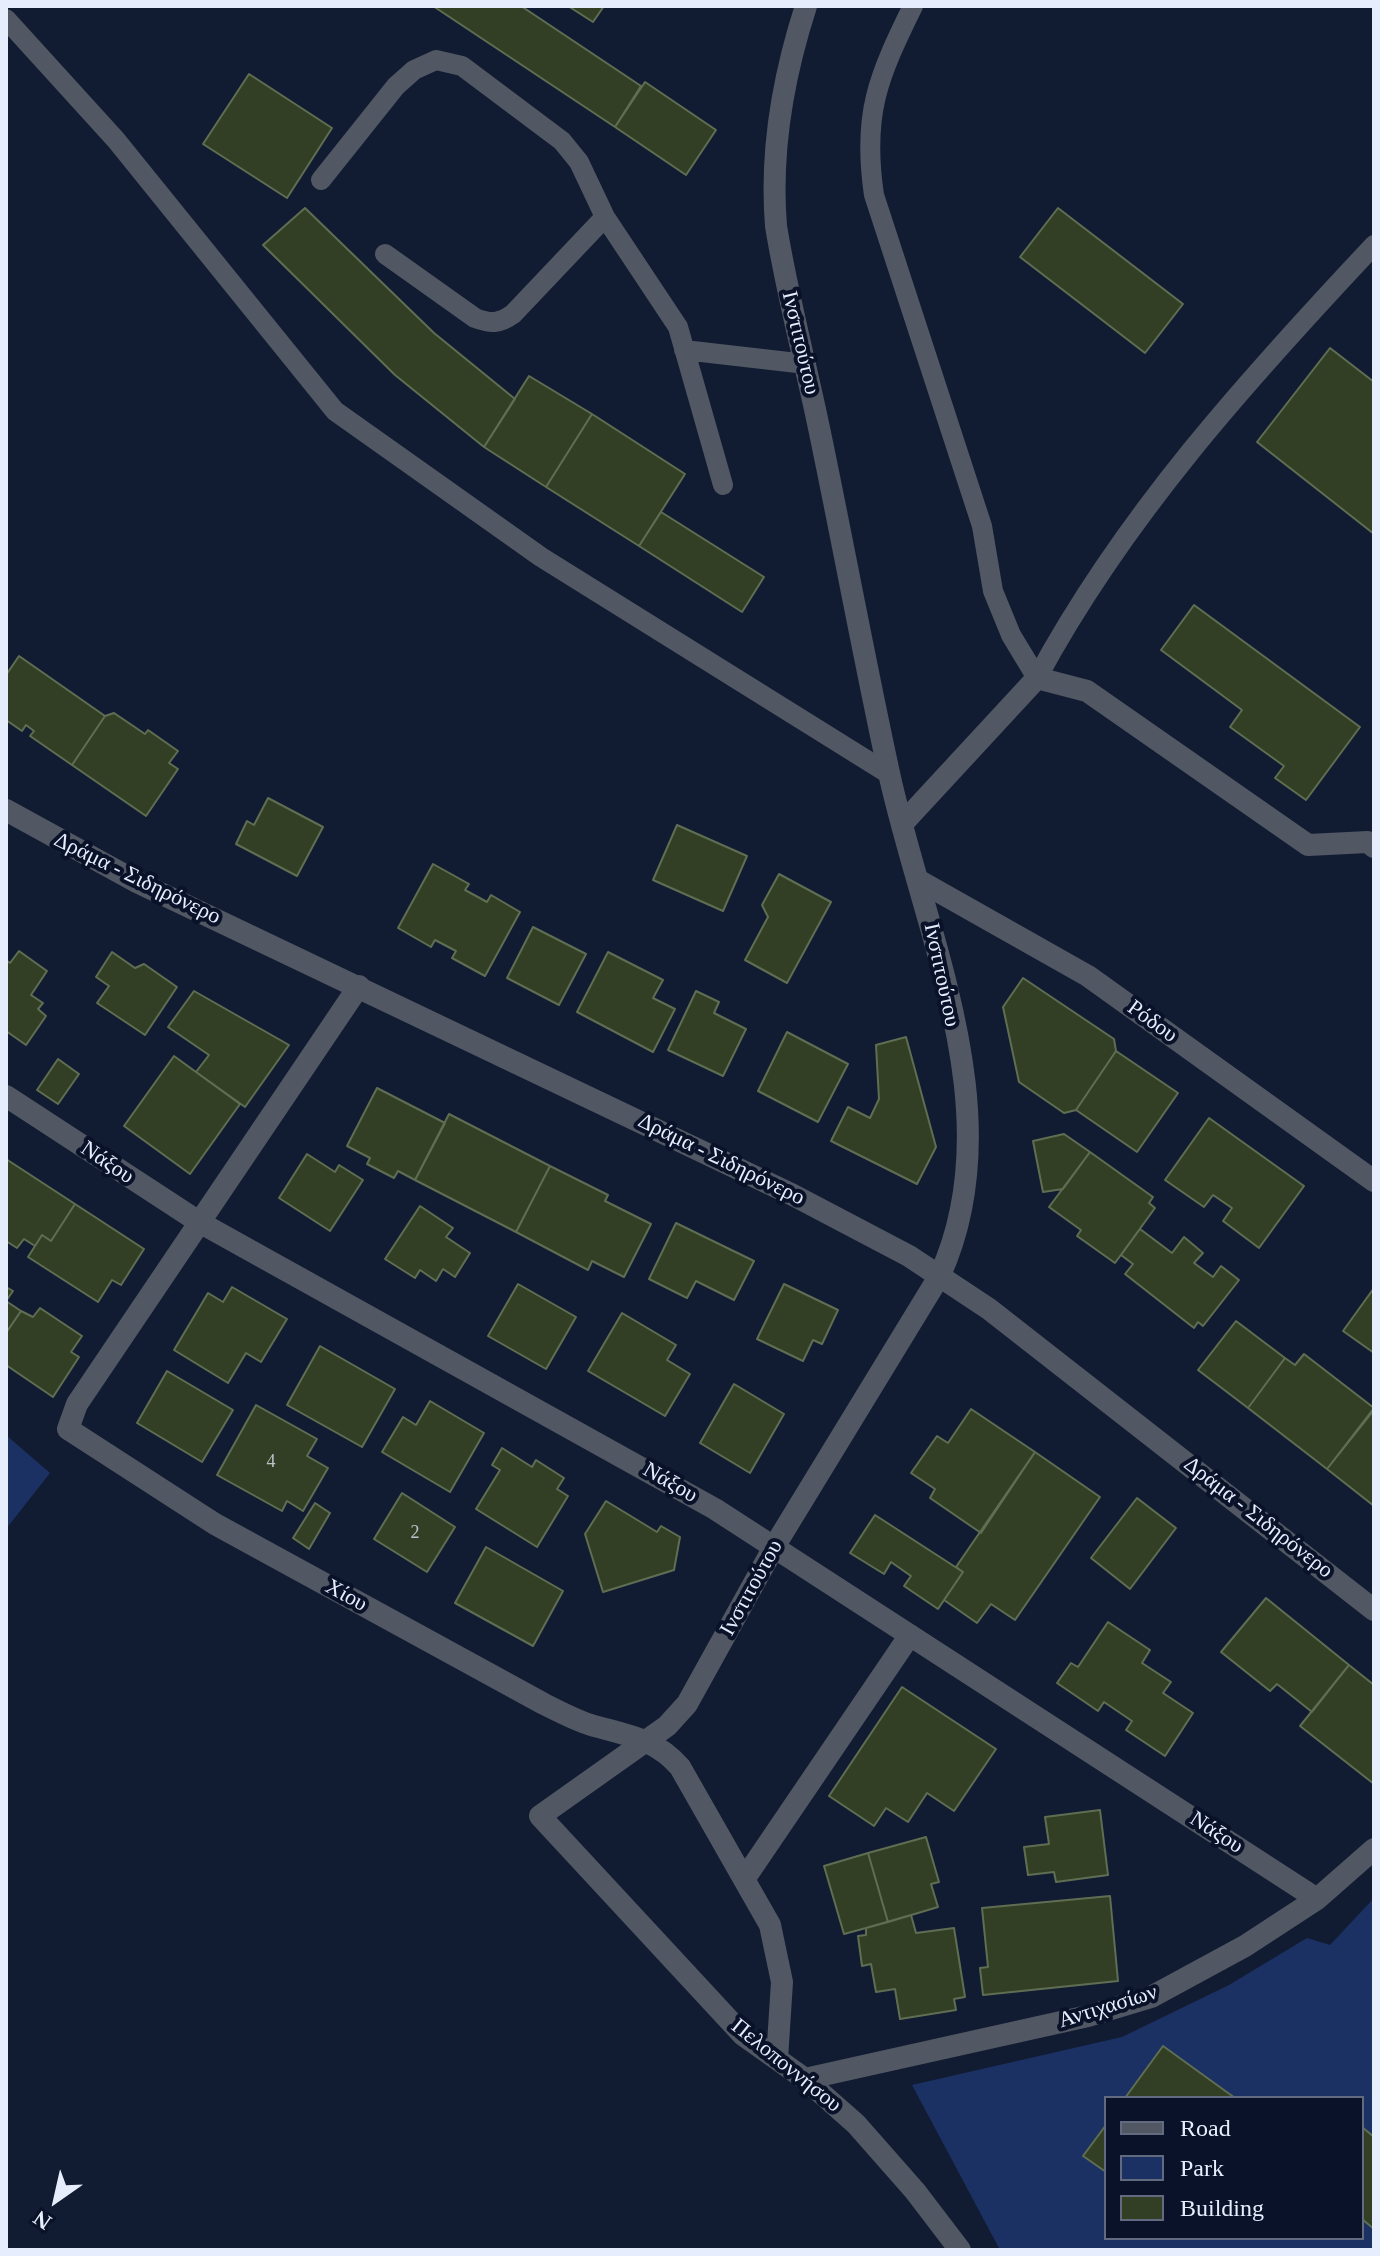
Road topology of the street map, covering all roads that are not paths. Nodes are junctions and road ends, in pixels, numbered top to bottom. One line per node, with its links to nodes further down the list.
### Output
1 (806, 6): 9 (street, Ινστιτούτου)
2 (913, 6): 11 (lane)
3 (6, 19): 12 (lane)
4 (321, 180): 5 (lane)
5 (605, 217): 7 (lane); 8 (lane)
6 (1374, 245): 11 (lane)
7 (385, 254)
8 (684, 350): 9 (lane); 10 (lane)
9 (806, 364): 12 (street, Ινστιτούτου)
10 (723, 485)
11 (1037, 678): 14 (street); 15 (street)
12 (889, 774): 14 (street, Ινστιτούτου)
13 (6, 810): 17 (street, Δράμα - Σιδηρόνερο)
14 (902, 824): 16 (street, Ινστιτούτου)
15 (1372, 841)
16 (918, 880): 19 (street, Ρόδου); 21 (street, Ινστιτούτου)
17 (359, 986): 20 (street); 21 (street, Δράμα - Σιδηρόνερο)
18 (6, 1096): 20 (street, Νάξου)
19 (1374, 1181)
20 (199, 1222): 22 (street, Νάξου); 25 (street, Χίου)
21 (940, 1275): 22 (street, Ινστιτούτου); 23 (street, Δράμα - Σιδηρόνερο)
22 (774, 1547): 24 (street, Νάξου); 25 (street, Ινστιτούτου)
23 (1374, 1610)
24 (910, 1635): 28 (street); 29 (street, Νάξου)
25 (646, 1739): 26 (street, Ινστιτούτου); 28 (street)
26 (540, 1816): 30 (street, Πελοποννήσου)
27 (1374, 1849): 29 (street, Αντιχασίων)
28 (745, 1878): 30 (street)
29 (1317, 1899): 31 (street, Αντιχασίων)
30 (777, 2059): 31 (street, Πελοποννήσου)
31 (805, 2079): 32 (street, Πελοποννήσου)
32 (960, 2250)

